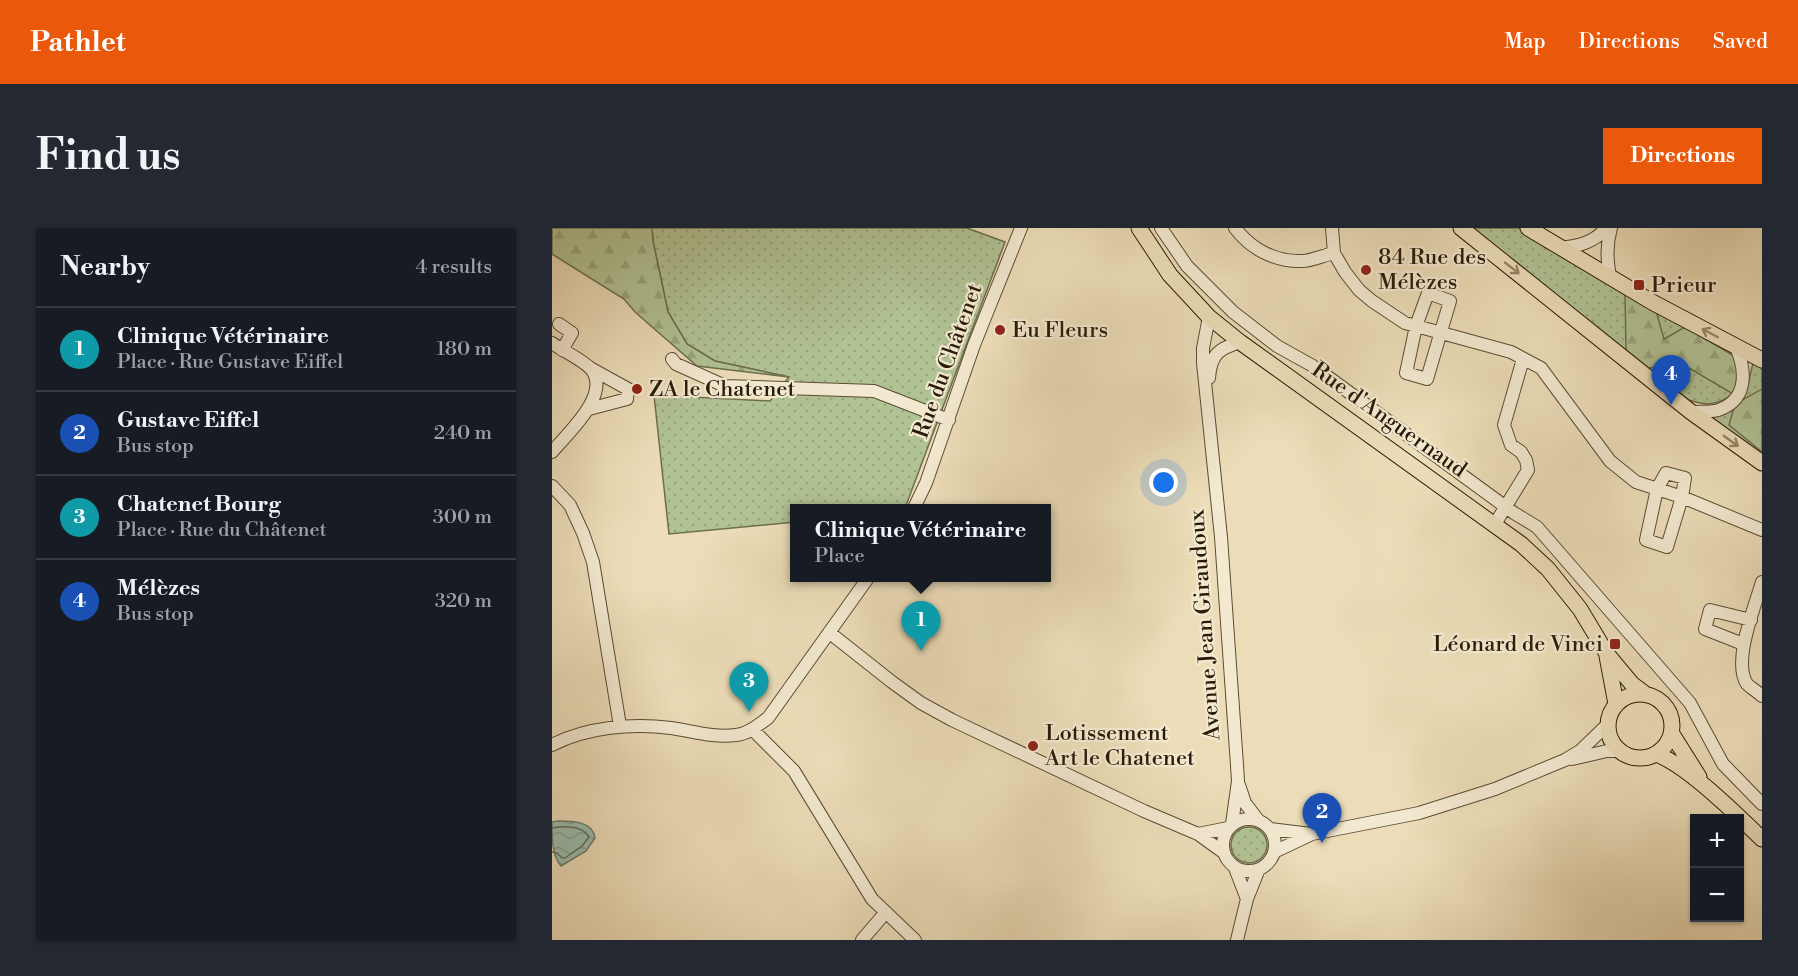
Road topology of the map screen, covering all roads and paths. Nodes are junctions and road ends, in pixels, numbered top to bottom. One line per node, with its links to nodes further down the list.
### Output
1 (1021, 228): 27 (street, Rue du Châtenet)
2 (1139, 228): 13 (main road, Rue d'Anguernaud)
3 (1161, 228): 34 (street)
4 (1234, 228): 11 (street)
5 (1332, 228): 11 (street)
6 (1528, 228): 10 (main road)
7 (1606, 228): 10 (street)
8 (1611, 228): 12 (street)
9 (1465, 229): 26 (main road, one-way to 26)
10 (1560, 248): 12 (main road)
11 (1334, 253): 14 (street)
12 (1610, 277): 19 (main road, one-way to 12)
13 (1209, 317): 17 (main road, Rue d'Anguernaud); 24 (street, Avenue Jean Giraudoux)
14 (1416, 326): 16 (street); 16 (street); 16 (street)
15 (554, 327): 18 (street)
16 (1442, 333): 21 (street)
17 (1240, 342): 24 (street, Avenue Jean Giraudoux); 35 (main road, Rue d'Anguernaud)
18 (557, 347): 23 (street)
19 (1736, 347): 22 (main road); 26 (street)
20 (672, 358): 27 (street)
21 (1523, 358): 31 (street); 34 (street)
22 (1762, 360)
23 (590, 368): 25 (street); 25 (street)
24 (1207, 394): 54 (street, Avenue Jean Giraudoux)
25 (589, 409): 28 (street)
26 (1691, 412): 29 (main road, one-way to 29)
27 (949, 420): 33 (street, Rue du Châtenet)
28 (552, 452)
29 (1762, 464)
30 (552, 486): 47 (street)
31 (1658, 489): 32 (street); 32 (street); 32 (street)
32 (1682, 496): 36 (street)
33 (916, 504)
34 (1507, 507): 35 (street); 56 (street)
35 (1496, 524): 42 (main road, Rue d'Anguernaud)
36 (1762, 530)
37 (865, 582): 40 (street)
38 (1762, 582): 39 (street)
39 (1751, 620): 41 (street); 41 (street)
40 (830, 633): 48 (street); 60 (street)
41 (1743, 644): 44 (street)
42 (1607, 654): 43 (main road, Rue d'Anguernaud); 45 (main road, Rue d'Anguernaud)
43 (1644, 693): 45 (main road); 49 (main road, Rue d'Anguernaud)
44 (1762, 696)
45 (1616, 704): 46 (main road)
46 (1608, 724): 51 (main road); 53 (street)
47 (620, 726): 48 (street); 50 (street)
48 (752, 729): 68 (street)
49 (1671, 734): 52 (main road); 55 (main road, Rue d'Anguernaud)
50 (552, 745)
51 (1620, 751): 52 (main road); 53 (street)
52 (1656, 754): 55 (main road, Rue d'Anguernaud)
53 (1565, 760): 61 (street)
54 (1238, 781): 57 (street, Avenue Jean Giraudoux); 58 (street, Avenue Jean Giraudoux)
55 (1706, 787): 62 (main road, Rue d'Anguernaud)
56 (1762, 804)
57 (1258, 820): 58 (street); 59 (street)
58 (1230, 826): 60 (street); 63 (street)
59 (1270, 829): 61 (street); 64 (street)
60 (1198, 834): 63 (street)
61 (1312, 834): 64 (street)
62 (1762, 839)
63 (1223, 852): 65 (street)
64 (1274, 852): 66 (street)
65 (1235, 868): 66 (street); 67 (street)
66 (1259, 869): 67 (street)
67 (1247, 899): 71 (street)
68 (886, 912): 69 (street); 70 (street)
69 (862, 940)
70 (915, 940)
71 (1237, 940)

